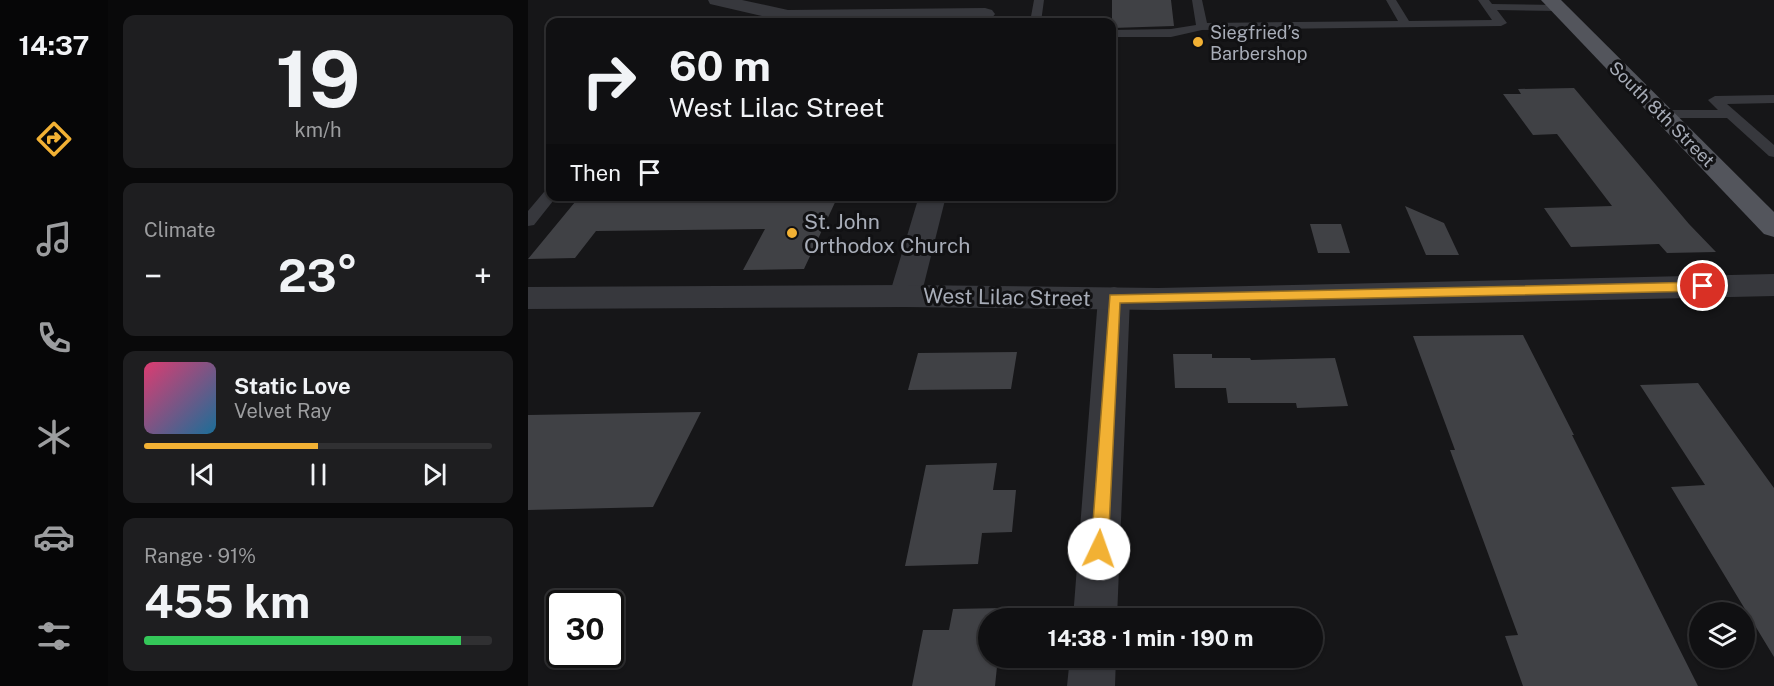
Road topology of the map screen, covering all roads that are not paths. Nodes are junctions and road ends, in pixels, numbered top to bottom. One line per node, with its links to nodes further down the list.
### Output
1 (717, 0): 7 (street)
2 (1039, 0): 8 (lane)
3 (1197, 0): 10 (lane)
4 (1391, 0): 9 (lane)
5 (1486, 4): 6 (lane); 9 (lane)
6 (1554, 4): 13 (main road, South 8th Street)
7 (986, 12)
8 (1037, 18)
9 (1406, 25): 10 (lane)
10 (1202, 27): 11 (lane)
11 (1116, 34)
12 (1774, 99): 14 (lane)
13 (1662, 114): 14 (lane); 19 (main road, South 8th Street)
14 (1731, 114): 15 (lane)
15 (1774, 153)
16 (546, 200): 18 (lane)
17 (932, 201): 21 (street)
18 (528, 221)
19 (1774, 228)
20 (1774, 285): 23 (street, West Lilac Street)
21 (905, 296): 22 (street, West Lilac Street); 23 (street, West Lilac Street)
22 (528, 298)
23 (1114, 298): 24 (street)
24 (1096, 608)
25 (1092, 668): 26 (street)
26 (1091, 686)

